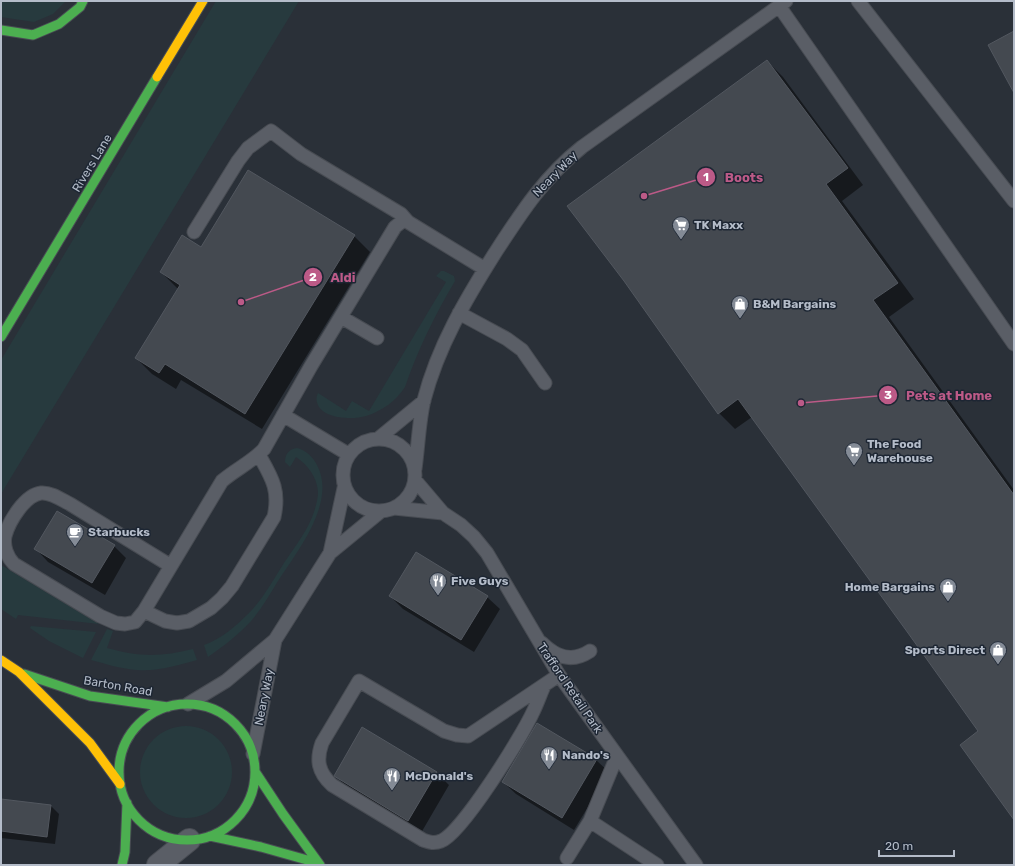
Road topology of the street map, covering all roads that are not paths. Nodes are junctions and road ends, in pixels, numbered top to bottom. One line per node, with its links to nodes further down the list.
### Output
1 (84, 1): 5 (main road)
2 (203, 1): 12 (main road, Rivers Lane)
3 (858, 1): 6 (lane)
4 (782, 3): 9 (lane, Neary Way); 14 (lane)
5 (1, 30)
6 (1014, 201)
7 (405, 219): 8 (lane); 9 (lane); 11 (lane)
8 (194, 232)
9 (485, 269): 10 (lane, Neary Way)
10 (459, 313): 15 (lane); 16 (lane, Neary Way)
11 (341, 317): 13 (lane); 17 (lane)
12 (1, 337)
13 (377, 338)
14 (1014, 344)
15 (545, 382)
16 (424, 401): 18 (lane); 21 (lane, Neary Way)
17 (284, 415): 19 (lane); 20 (lane)
18 (379, 438): 19 (lane); 21 (lane)
19 (348, 454): 22 (lane)
20 (259, 455): 27 (lane); 28 (lane)
21 (415, 474): 23 (lane); 25 (lane, Trafford Retail Park)
22 (344, 488): 24 (lane); 26 (lane, Neary Way)
23 (394, 508): 24 (lane); 25 (lane, Trafford Retail Park)
24 (380, 512): 26 (lane, Neary Way)
25 (444, 513): 29 (lane, Trafford Retail Park)
26 (330, 553): 30 (lane, Neary Way)
27 (172, 566): 28 (lane); 28 (lane)
28 (144, 611)
29 (536, 638): 31 (lane); 34 (lane, Trafford Retail Park)
30 (275, 640): 36 (lane, Neary Way); 38 (lane, Neary Way)
31 (590, 650)
32 (1, 660): 33 (main road, Barton Road)
33 (19, 672): 37 (main road, Barton Road); 41 (main road, Barton Road)
34 (558, 675): 35 (lane); 39 (lane, Trafford Retail Park)
35 (544, 686): 35 (lane)
36 (188, 704): 37 (main road); 38 (main road)
37 (168, 707): 41 (main road)
38 (253, 754): 40 (main road)
39 (618, 756): 43 (lane); 50 (lane, Trafford Retail Park)
40 (256, 773): 44 (main road); 46 (main road)
41 (120, 784): 42 (main road)
42 (127, 803): 44 (main road); 47 (main road)
43 (590, 821): 45 (lane); 49 (lane)
44 (200, 838): 46 (main road); 48 (street)
45 (567, 858)
46 (319, 864)
47 (122, 865)
48 (158, 865)
49 (657, 865)
50 (696, 865)

